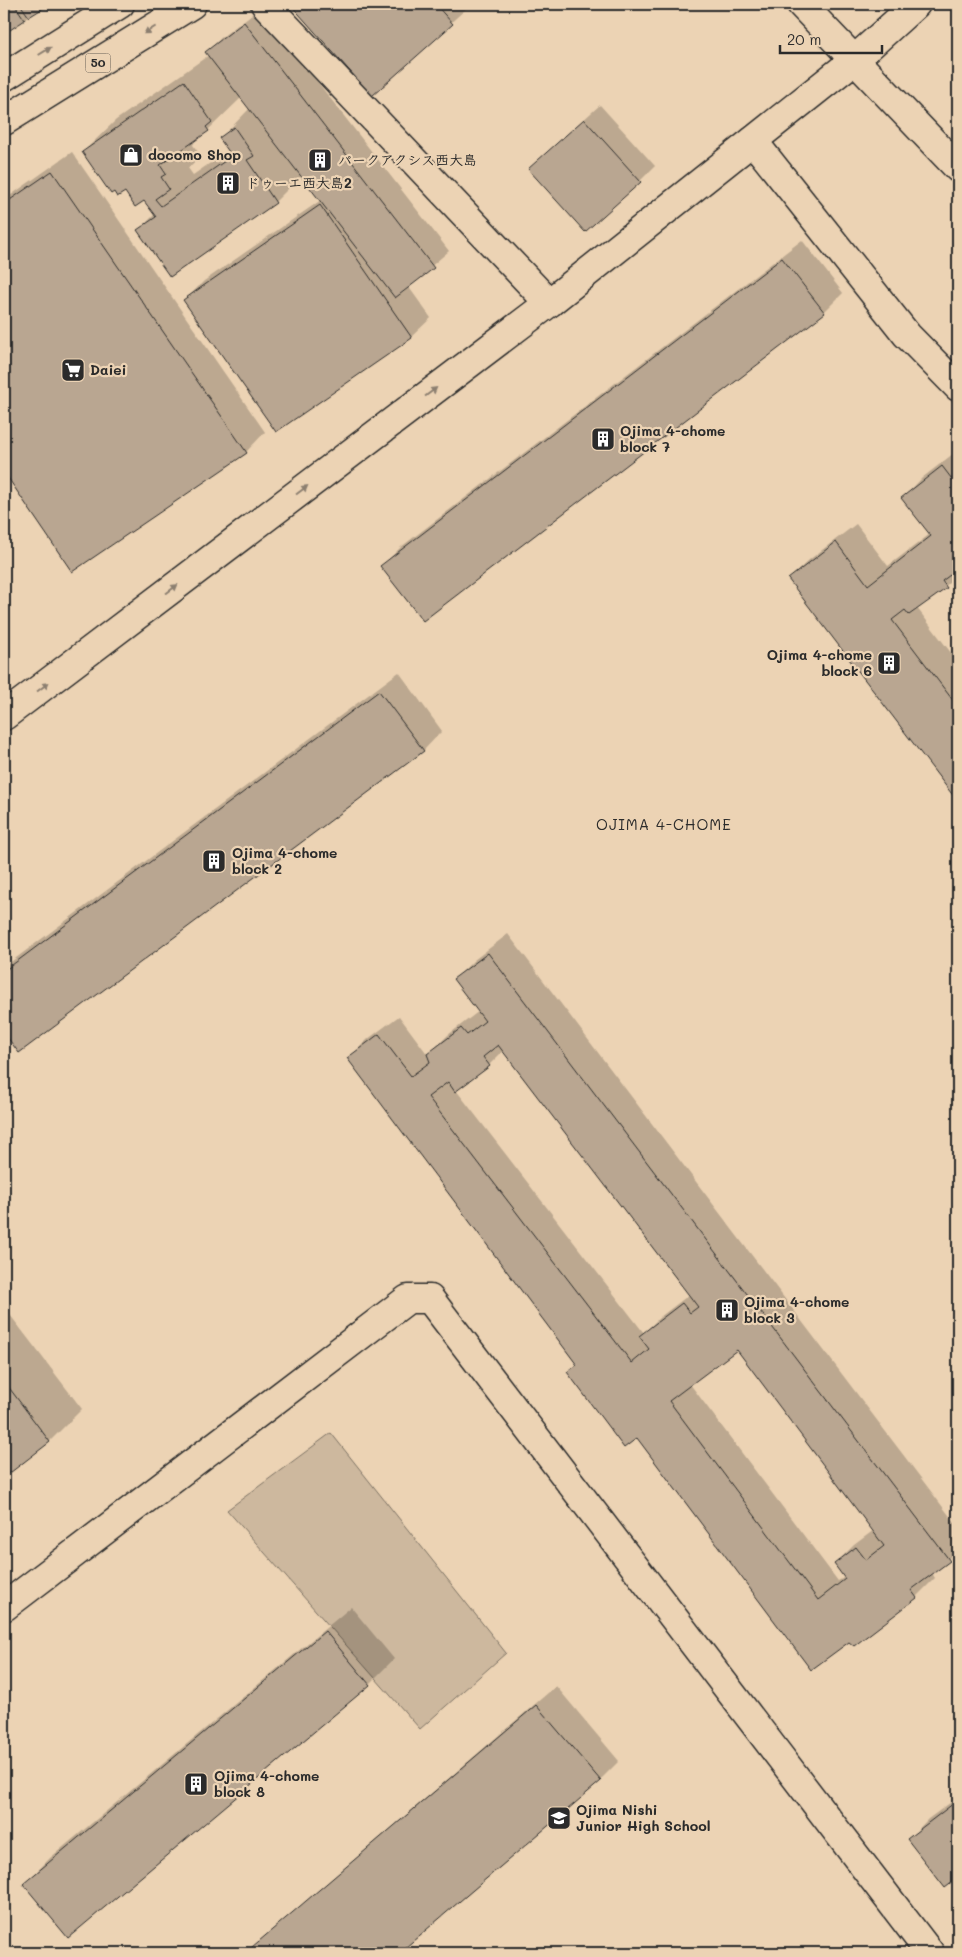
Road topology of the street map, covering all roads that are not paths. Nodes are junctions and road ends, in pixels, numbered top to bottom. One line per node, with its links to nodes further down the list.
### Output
1 (120, 4): 7 (street, one-way to 1)
2 (192, 4): 8 (street, 50, one-way to 8)
3 (265, 4): 11 (street)
4 (801, 4): 6 (street)
5 (916, 4): 6 (street)
6 (853, 61): 9 (street); 10 (street)
7 (4, 77)
8 (4, 121)
9 (752, 141): 11 (street); 12 (street)
10 (958, 168)
11 (549, 303): 13 (street, one-way to 11)
12 (958, 387)
13 (4, 716)
14 (4, 1607): 15 (street)
15 (930, 1953)

